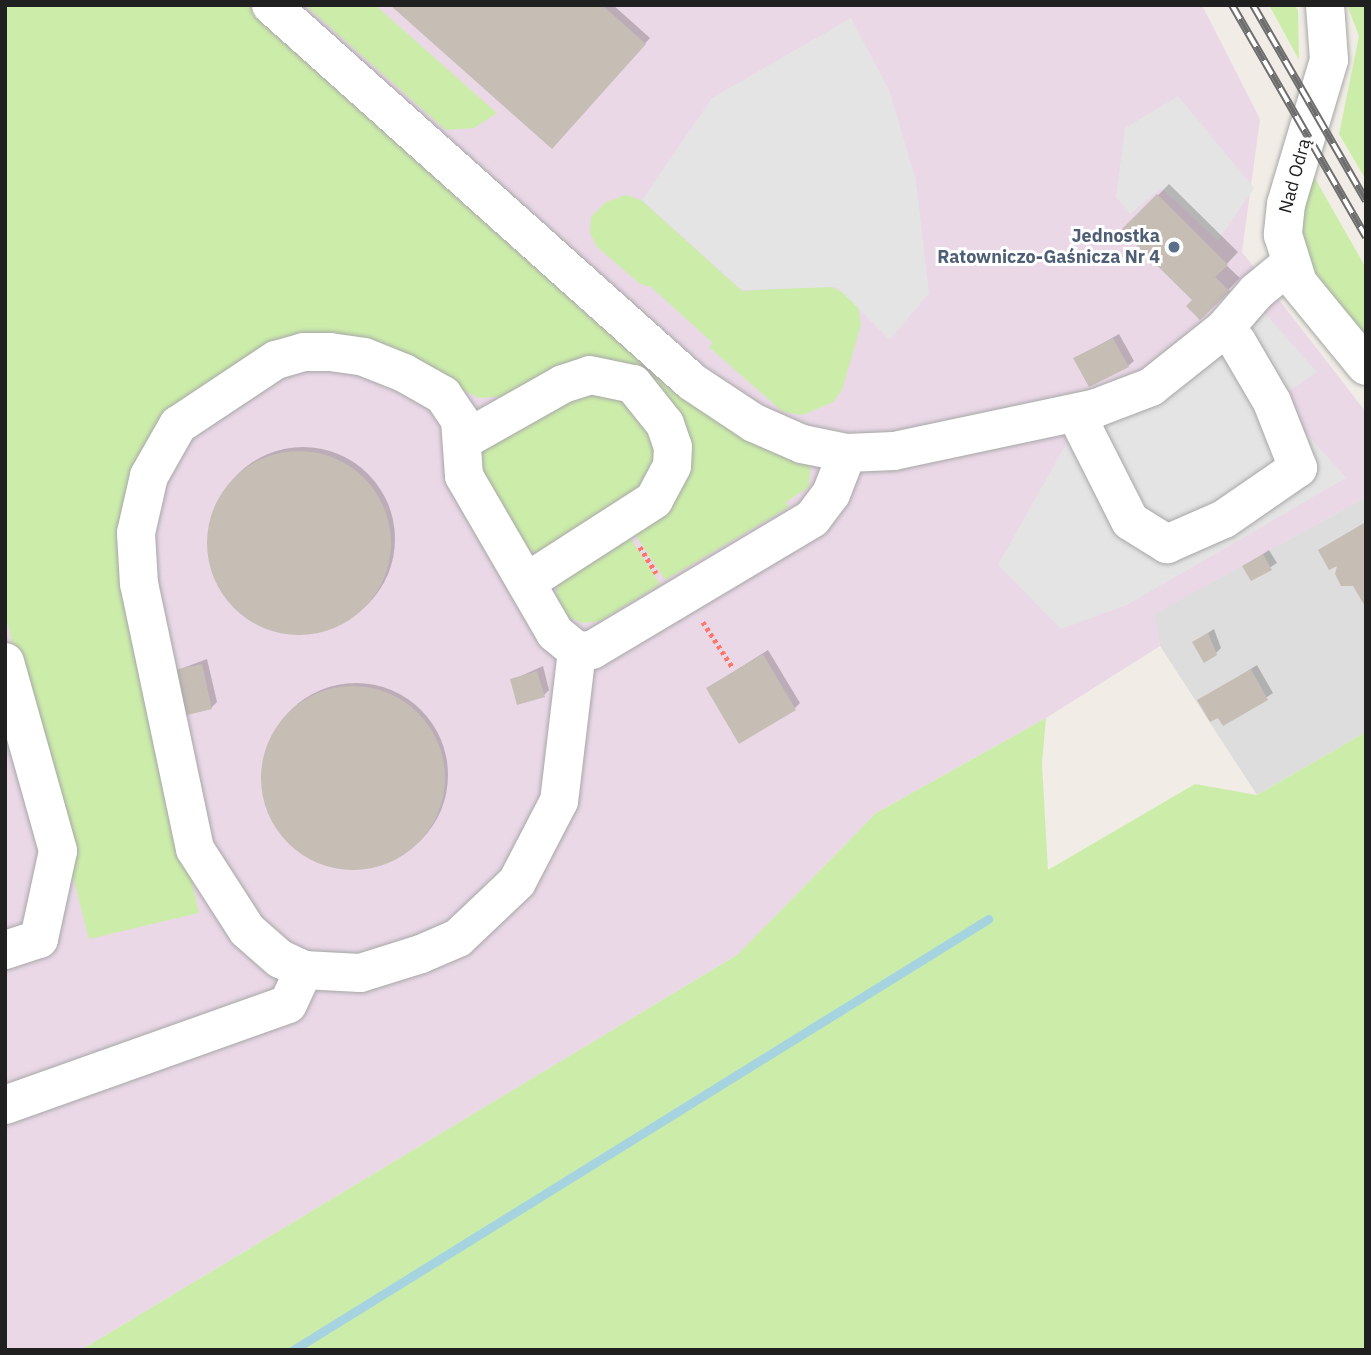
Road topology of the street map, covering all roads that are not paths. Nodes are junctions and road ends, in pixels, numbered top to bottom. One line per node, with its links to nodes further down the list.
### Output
1 (271, 5): 8 (street)
2 (1325, 5): 3 (street, Nad Odrą)
3 (1290, 264): 4 (street); 5 (street, Nad Odrą)
4 (1224, 329): 6 (street); 6 (street)
5 (1366, 366)
6 (1076, 414): 8 (street)
7 (462, 441): 9 (street); 9 (street); 13 (street)
8 (846, 453): 10 (street)
9 (527, 582): 10 (street)
10 (577, 651): 13 (street)
11 (5, 662): 12 (street)
12 (5, 950)
13 (304, 970): 14 (street)
14 (5, 1105)

